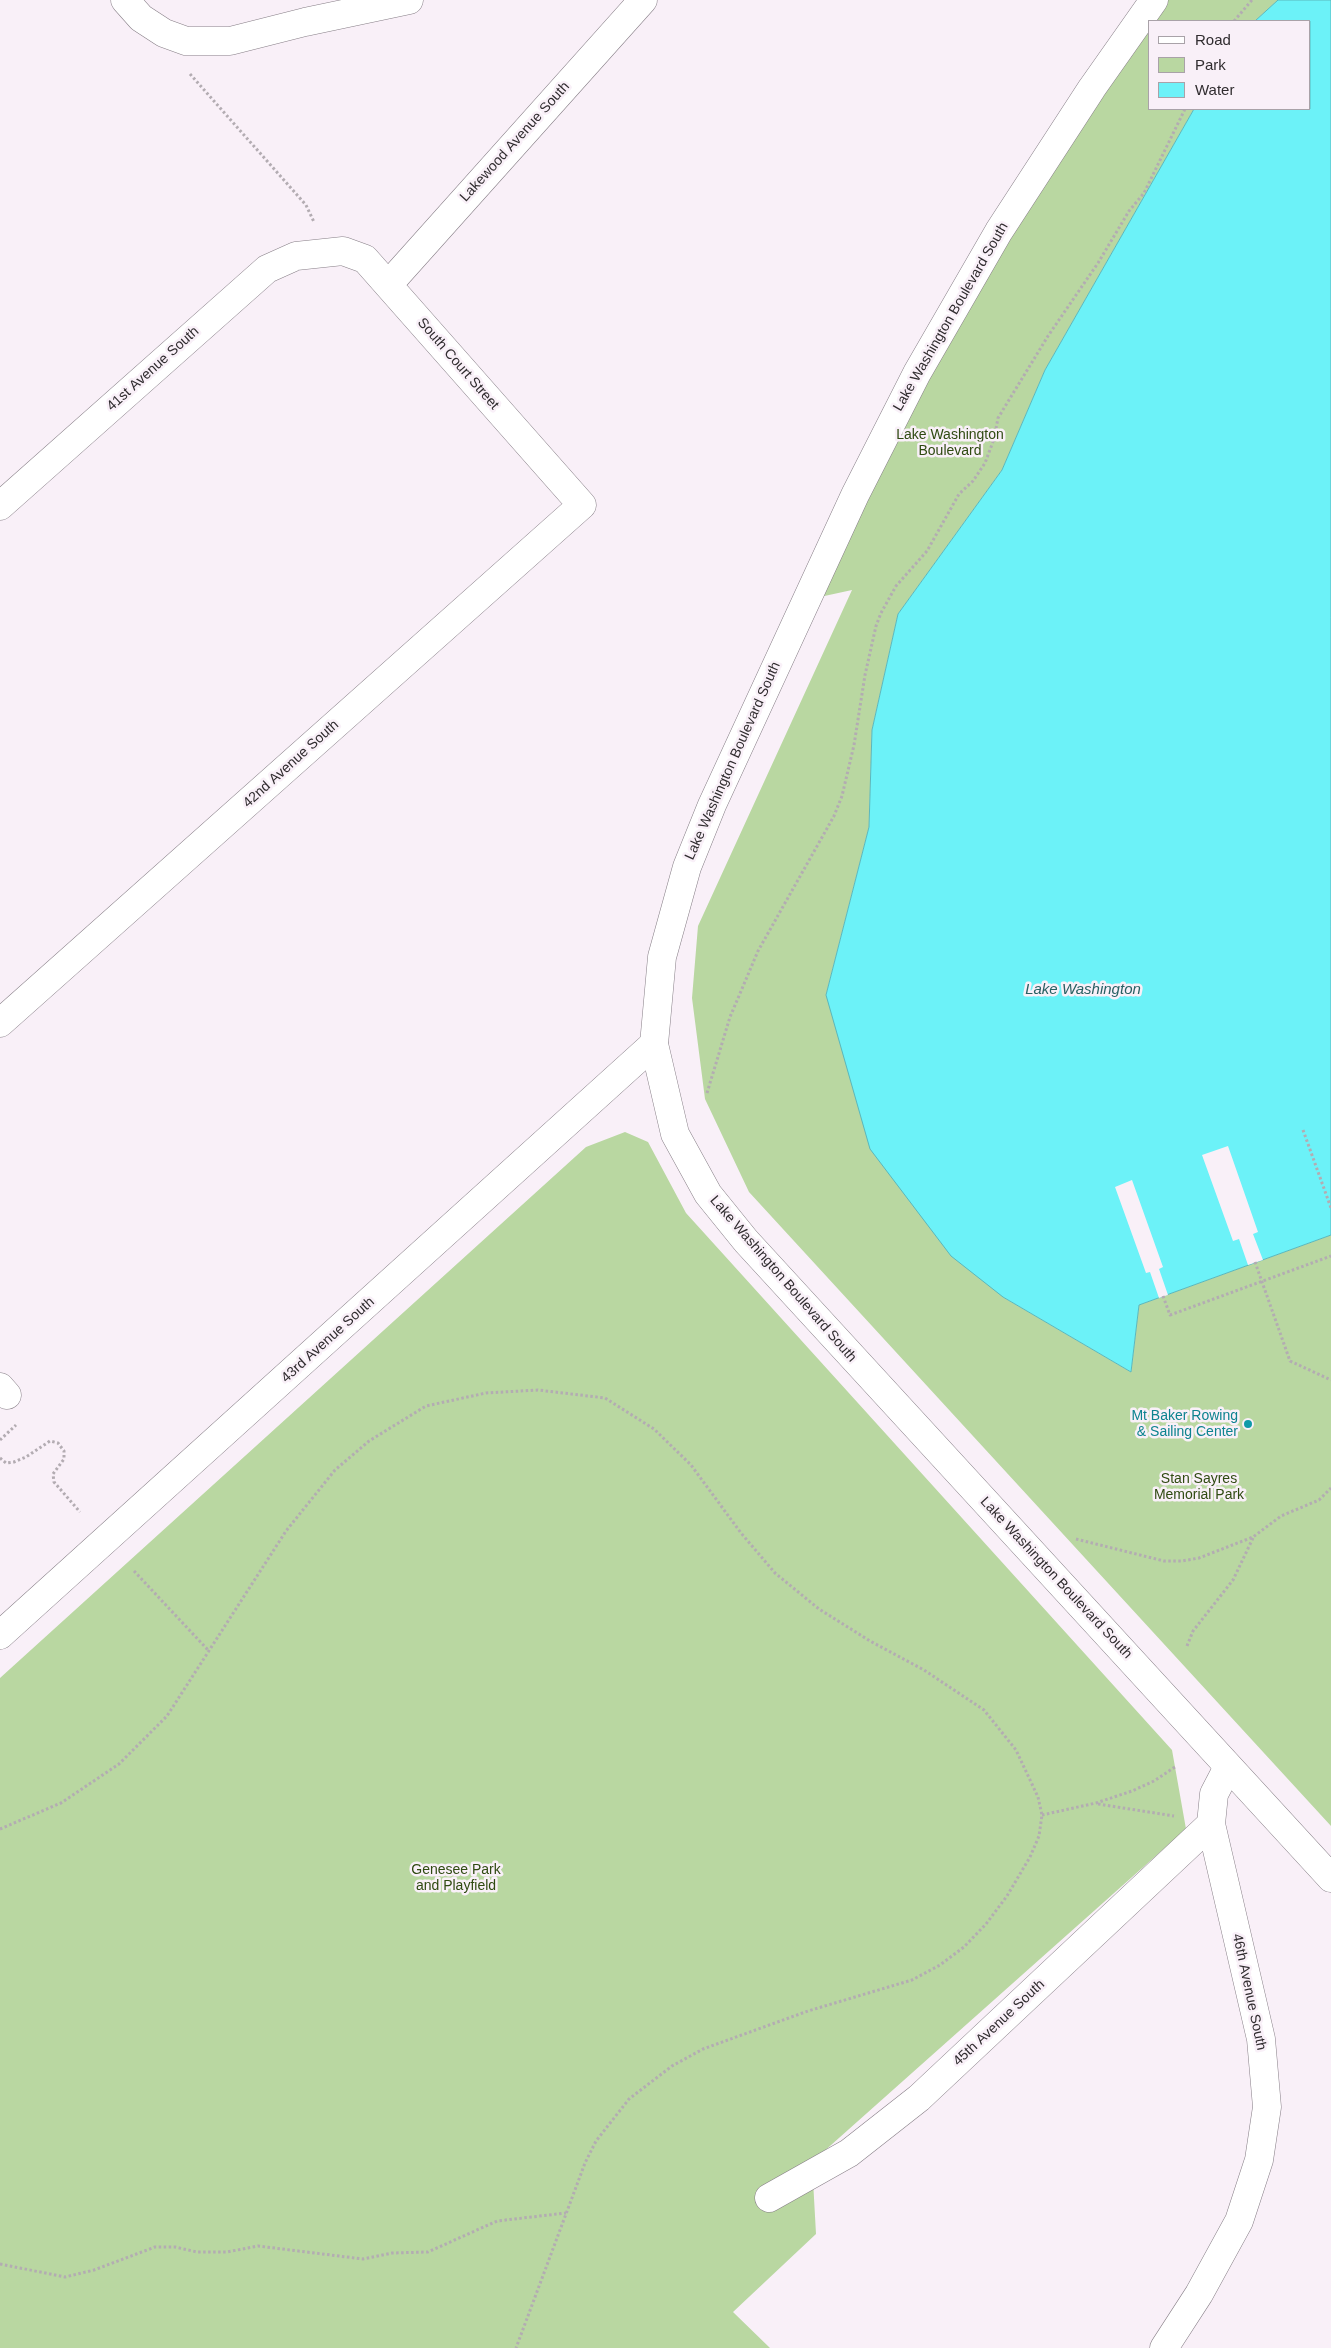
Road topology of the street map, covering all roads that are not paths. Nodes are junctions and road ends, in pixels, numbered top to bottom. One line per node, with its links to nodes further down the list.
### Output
1 (125, 0): 6 (street)
2 (324, 0): 6 (street)
3 (409, 0): 6 (street)
4 (643, 0): 8 (street, Lakewood Avenue South)
5 (1154, 0): 12 (street, Lake Washington Boulevard South)
6 (305, 22)
7 (316, 241): 8 (street, South Court Street); 9 (street, 41st Avenue South)
8 (388, 285): 10 (street, South Court Street)
9 (0, 506)
10 (582, 506): 11 (street, 42nd Avenue South)
11 (0, 1023)
12 (654, 1044): 13 (street, 43rd Avenue South); 14 (street, Lake Washington Boulevard South)
13 (0, 1635)
14 (1228, 1768): 15 (street, 46th Avenue South); 16 (street, Lake Washington Boulevard South)
15 (1211, 1824): 17 (street, 45th Avenue South); 18 (street, 46th Avenue South)
16 (1331, 1878)
17 (769, 2198)
18 (1164, 2348)

